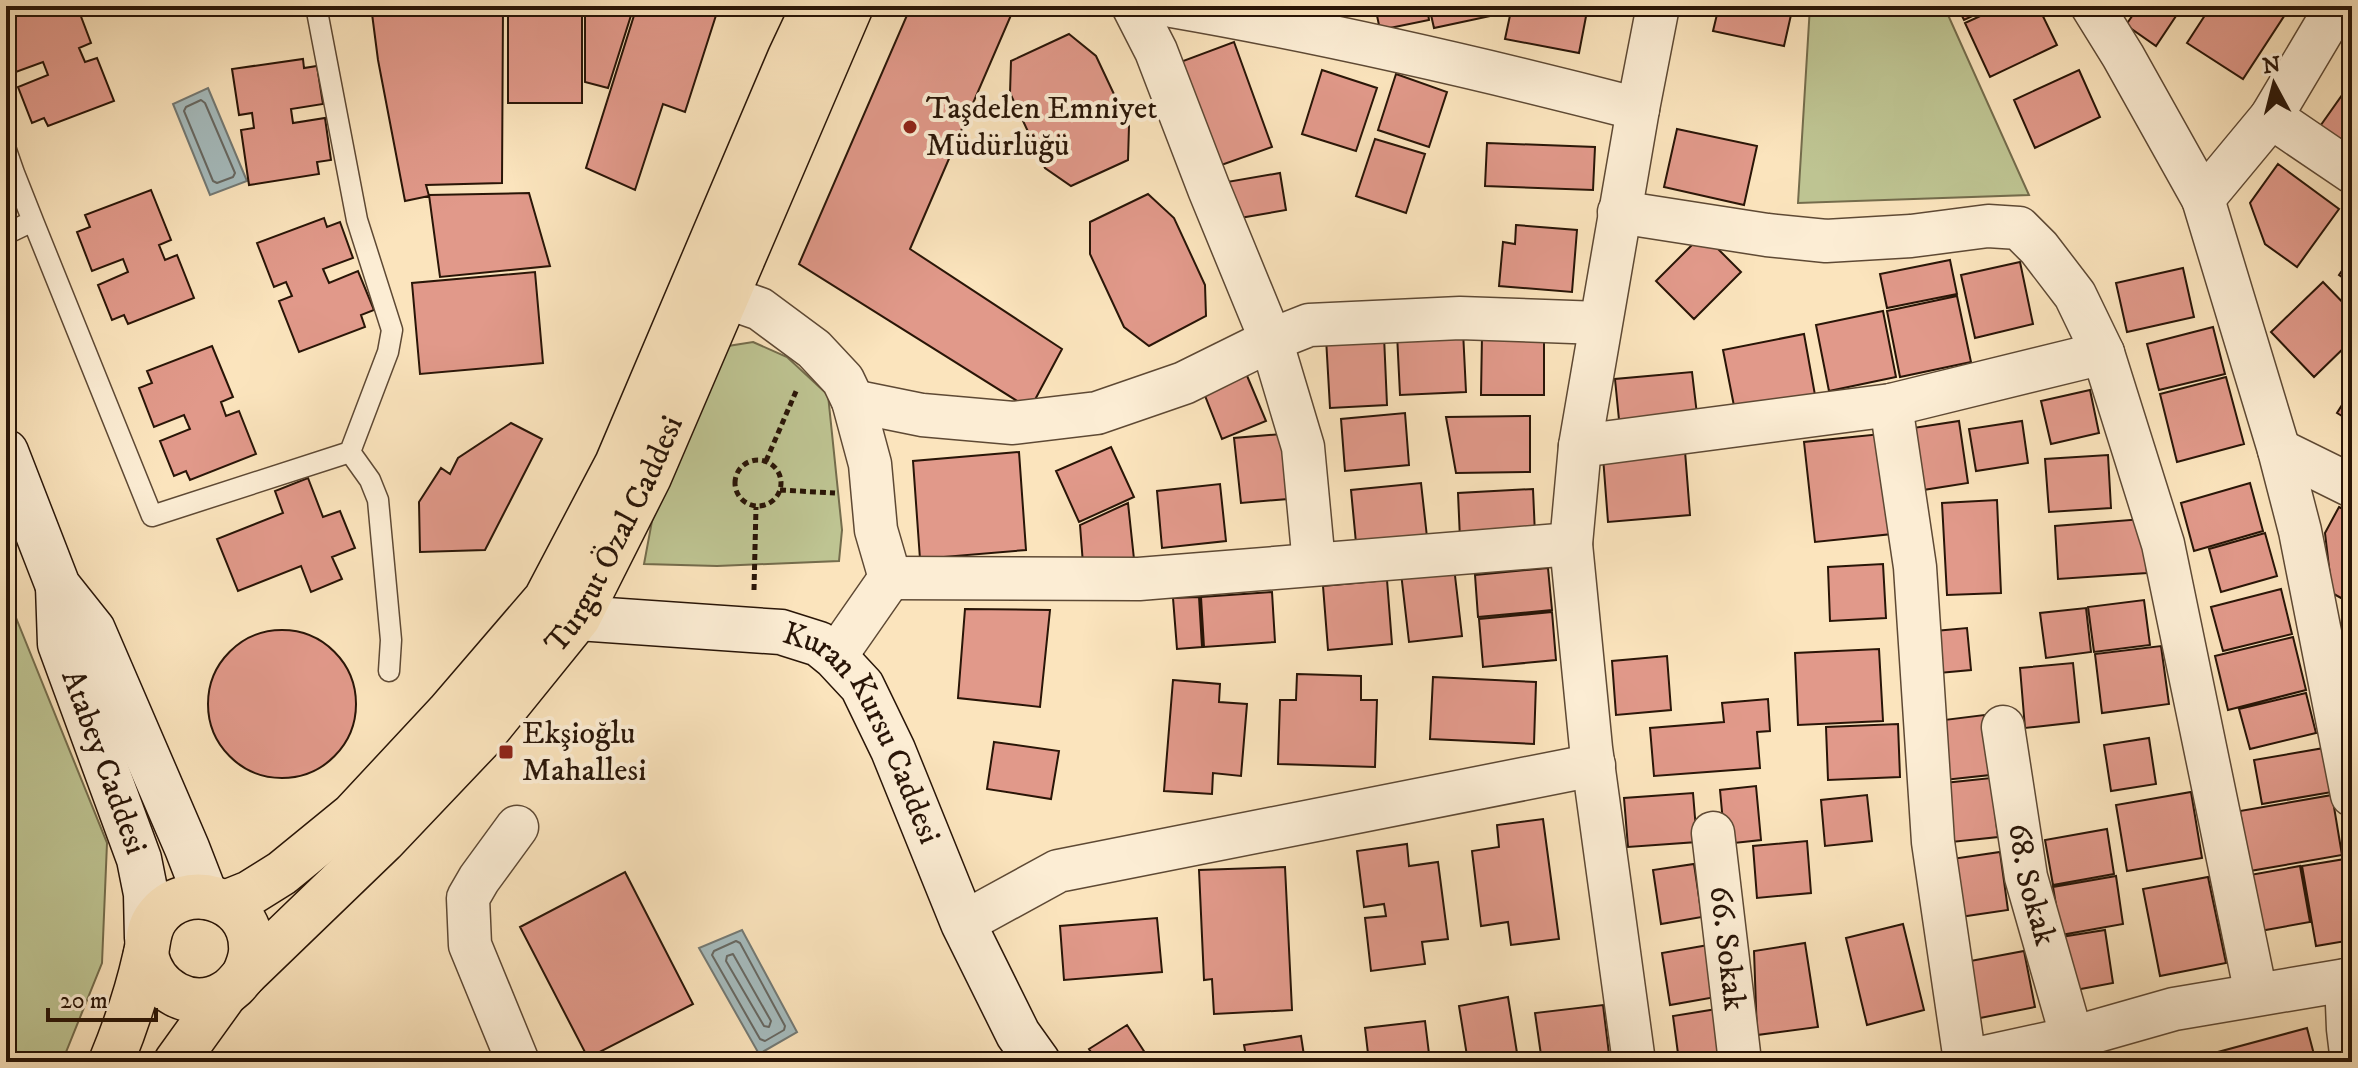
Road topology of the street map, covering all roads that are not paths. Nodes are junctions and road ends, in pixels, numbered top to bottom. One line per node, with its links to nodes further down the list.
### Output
1 (316, 6): 27 (lane)
2 (814, 6): 18 (main road, Turgut Özal Caddesi)
3 (851, 6): 18 (main road, Turgut Özal Caddesi)
4 (1133, 6): 20 (street)
5 (1172, 6): 9 (street)
6 (1658, 6): 9 (street)
7 (2092, 6): 14 (street)
8 (2337, 6): 10 (street)
9 (1638, 109): 15 (street)
10 (2271, 117): 12 (street); 14 (street)
11 (6, 150): 13 (lane)
12 (2352, 172)
13 (10, 175): 16 (lane)
14 (2203, 199): 25 (street)
15 (1619, 212): 19 (street); 21 (street)
16 (33, 221): 17 (lane); 27 (lane)
17 (6, 234)
18 (708, 292): 22 (street); 33 (main road, Turgut Özal Caddesi)
19 (1600, 323): 20 (street); 24 (street)
20 (1271, 340): 22 (street); 30 (street)
21 (2103, 353): 23 (street); 46 (street)
22 (853, 401): 31 (street)
23 (1891, 405): 24 (street); 54 (street)
24 (1580, 446): 29 (street)
25 (2279, 450): 28 (street); 38 (street)
26 (6, 452): 32 (main road, Atabey Caddesi)
27 (350, 452): 35 (lane)
28 (2352, 486)
29 (1571, 544): 30 (street); 37 (street)
30 (1314, 564): 31 (street)
31 (890, 578): 34 (street)
32 (58, 586): 41 (main road, Atabey Caddesi); 43 (main road, Atabey Caddesi)
33 (562, 609): 34 (main road, Kuran Kursu Caddesi); 41 (main road, Turgut Özal Caddesi); 45 (main road, Turgut Özal Caddesi)
34 (835, 657): 42 (main road, Kuran Kursu Caddesi)
35 (389, 671)
36 (2003, 727): 47 (street, 68. Sokak)
37 (1594, 765): 42 (street); 52 (street)
38 (2352, 795)
39 (517, 827): 50 (street)
40 (1713, 833): 53 (street, 66. Sokak)
41 (216, 900): 43 (main road, Turgut Özal Caddesi); 45 (main road, Turgut Özal Caddesi)
42 (963, 923): 51 (main road, Kuran Kursu Caddesi)
43 (147, 946): 45 (main road); 48 (main road, Turgut Özal Caddesi)
44 (2349, 979): 46 (street); 55 (street)
45 (234, 984): 49 (main road, Turgut Özal Caddesi)
46 (2256, 994): 47 (street)
47 (2072, 1038): 54 (street)
48 (111, 1062)
49 (176, 1062)
50 (518, 1062)
51 (1038, 1062)
52 (1634, 1062)
53 (1740, 1062)
54 (1964, 1062)
55 (2352, 1062)

